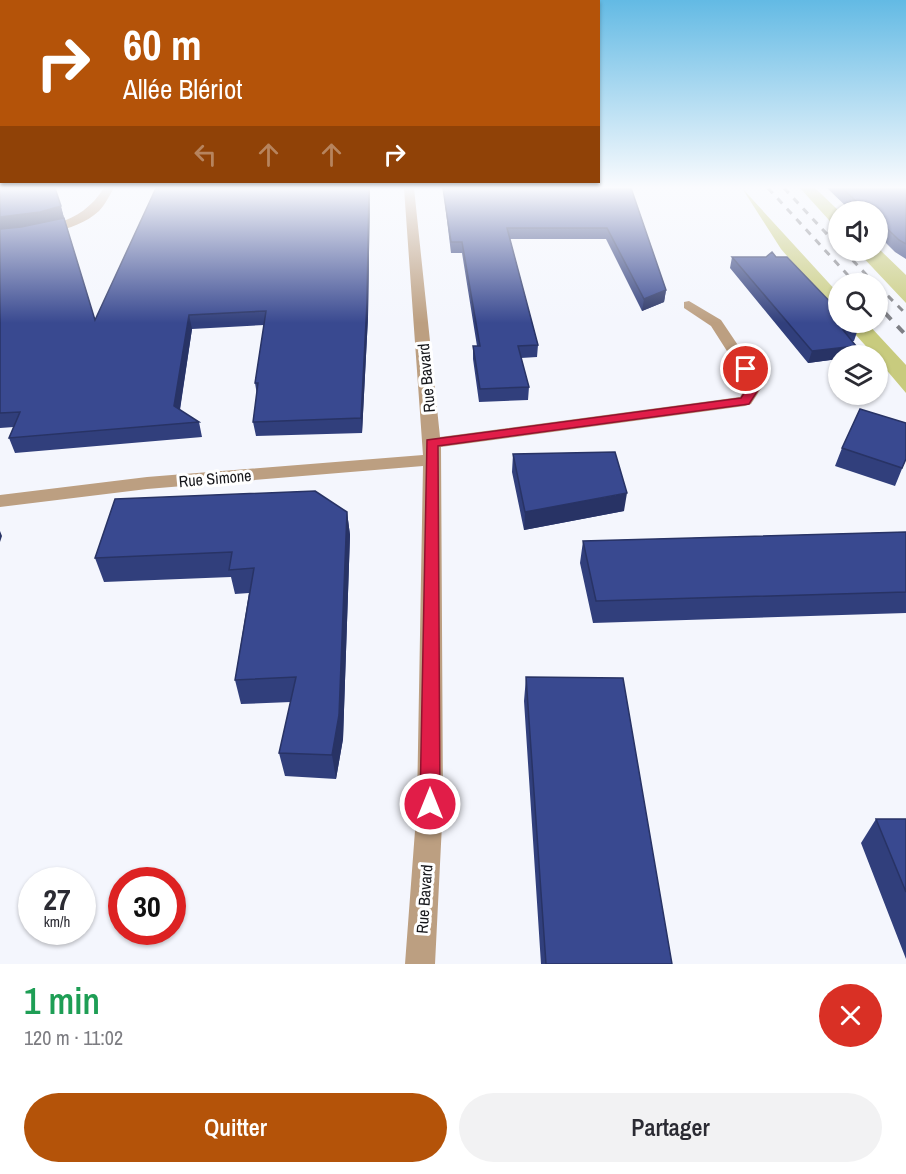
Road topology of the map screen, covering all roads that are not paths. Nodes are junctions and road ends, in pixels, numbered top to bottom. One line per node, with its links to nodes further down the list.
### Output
1 (18, 233): 3 (street)
2 (414, 233): 5 (street, Rue Bavard)
3 (0, 236)
4 (689, 305): 5 (street, Rue Simone)
5 (431, 452): 6 (street, Rue Simone); 7 (street, Rue Bavard)
6 (0, 501)
7 (420, 964)

